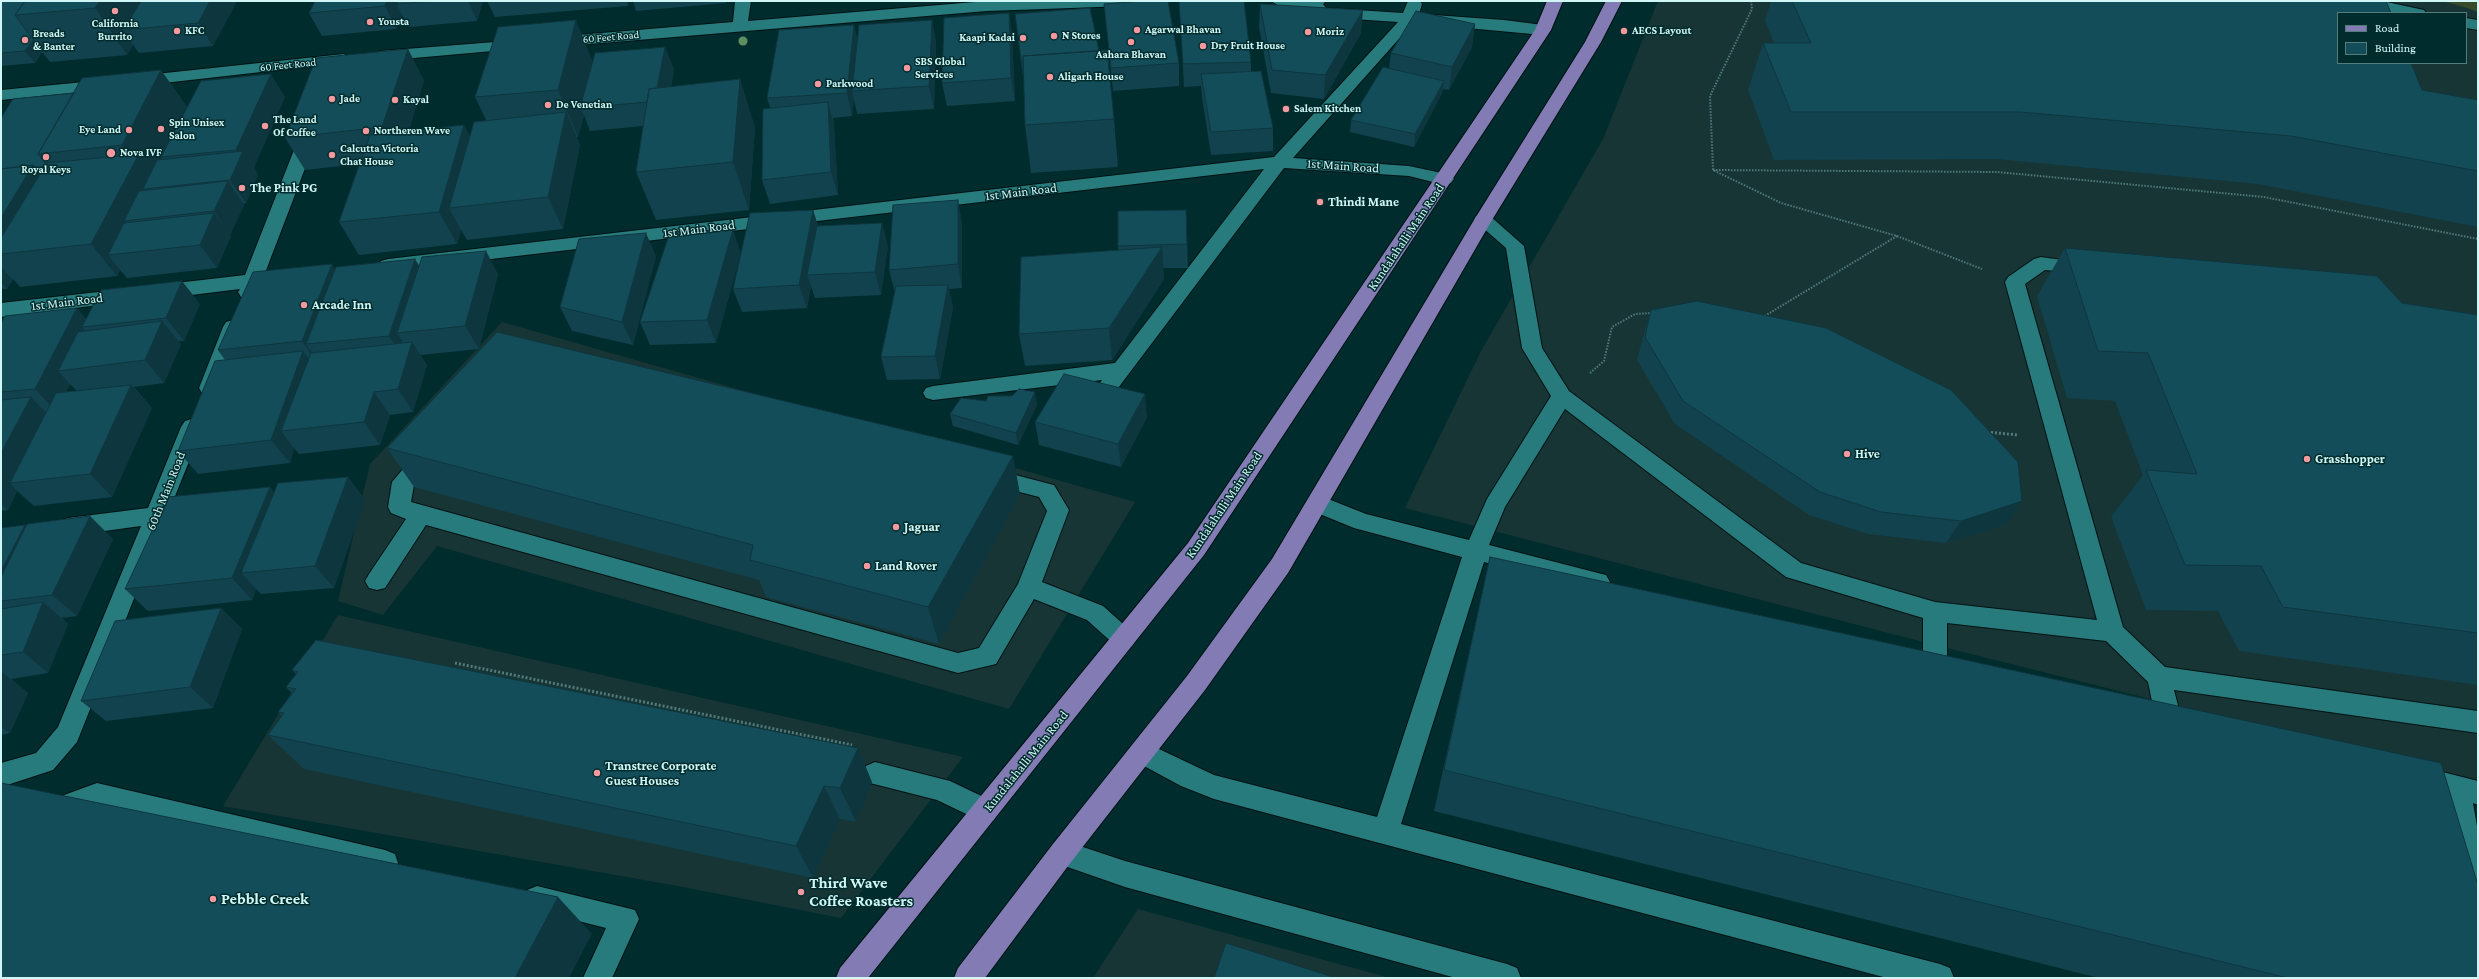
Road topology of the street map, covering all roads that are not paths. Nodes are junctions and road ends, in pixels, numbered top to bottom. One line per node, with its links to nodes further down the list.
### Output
1 (743, 1): 14 (street)
2 (1126, 1): 8 (street, 60 Feet Road)
3 (1279, 1): 7 (street)
4 (1369, 1): 9 (street)
5 (1614, 1): 21 (main road)
6 (2359, 1): 10 (street)
7 (1316, 2): 9 (street)
8 (987, 4): 14 (street, 60 Feet Road)
9 (1412, 10): 11 (street); 11 (street); 19 (street)
10 (2413, 12)
11 (1542, 15): 20 (main road, Kundalahalli Main Road)
12 (2467, 23): 13 (street)
13 (2478, 25)
14 (740, 26): 15 (street, 60 Feet Road)
15 (337, 60): 16 (street); 17 (street, 60 Feet Road)
16 (330, 79)
17 (1, 95)
18 (316, 114): 25 (street, 60th Main Road)
19 (1279, 162): 20 (street, 1st Main Road); 22 (street, 1st Main Road); 27 (street)
20 (1445, 179): 44 (main road, Kundalahalli Main Road)
21 (1484, 220): 30 (street); 33 (main road)
22 (371, 267)
23 (2104, 270): 43 (street)
24 (292, 276): 25 (street, 1st Main Road)
25 (252, 281): 26 (street, 1st Main Road); 36 (street, 60th Main Road)
26 (1, 310)
27 (1121, 370): 28 (street); 29 (street)
28 (933, 393)
29 (1102, 395)
30 (1562, 396): 38 (street); 42 (street)
31 (440, 441): 35 (street)
32 (970, 471): 40 (street)
33 (1318, 504): 38 (street); 49 (main road)
34 (187, 511): 36 (street)
35 (421, 515): 39 (street); 40 (street)
36 (156, 516): 37 (street); 52 (street, 60th Main Road)
37 (48, 530)
38 (1476, 550): 41 (street); 56 (street)
39 (377, 581)
40 (1029, 587): 44 (street)
41 (1621, 588)
42 (1935, 612): 43 (street); 45 (street)
43 (2112, 632): 46 (street)
44 (1124, 640): 54 (main road, Kundalahalli Main Road)
45 (1936, 670)
46 (2159, 677): 47 (street); 48 (street)
47 (2169, 721)
48 (2478, 722)
49 (1142, 752): 56 (street); 57 (main road)
50 (2395, 773): 53 (street)
51 (875, 774): 54 (street)
52 (1, 775)
53 (2467, 790): 60 (street)
54 (985, 811): 62 (main road, Kundalahalli Main Road)
55 (31, 816): 58 (street)
56 (1385, 832): 65 (street)
57 (1062, 853): 63 (main road); 64 (street)
58 (408, 868)
59 (516, 894): 61 (street)
60 (2478, 909)
61 (597, 978)
62 (850, 978)
63 (968, 978)
64 (1507, 978)
65 (1940, 978)

